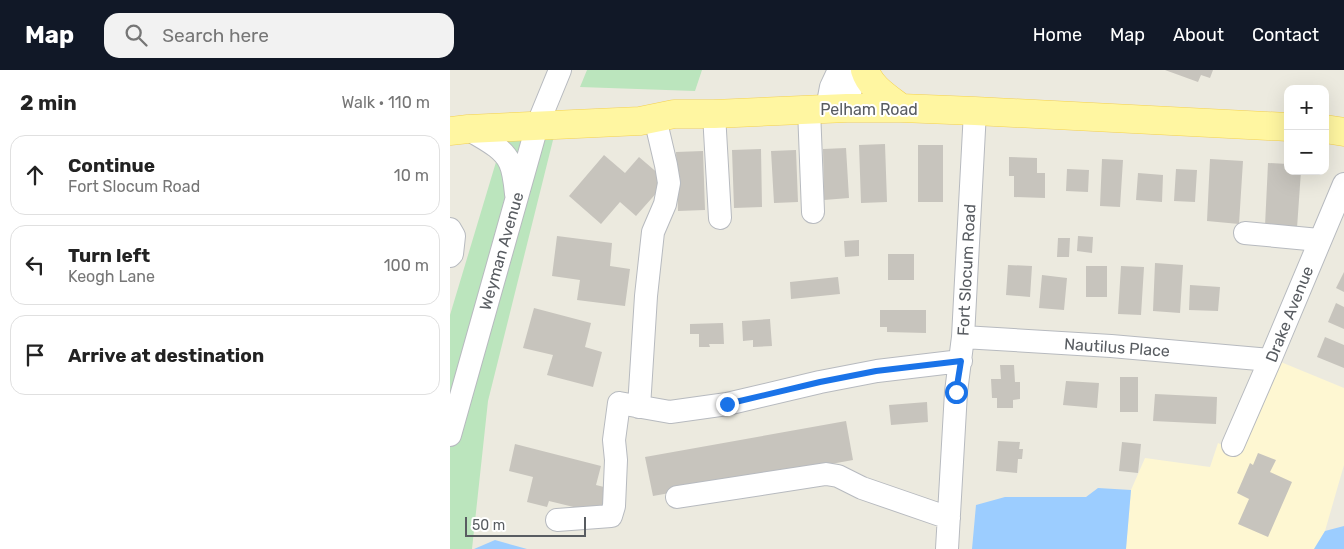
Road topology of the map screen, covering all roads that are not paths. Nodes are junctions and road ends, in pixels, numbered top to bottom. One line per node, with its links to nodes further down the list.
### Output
1 (560, 70): 10 (street, Weyman Avenue)
2 (839, 70): 5 (street)
3 (855, 70): 5 (street)
4 (866, 70): 6 (main road)
5 (828, 108): 6 (main road, Pelham Road); 8 (main road, Pelham Road); 17 (street)
6 (901, 108): 7 (main road, Pelham Road)
7 (975, 111): 11 (main road, Pelham Road); 23 (street, Fort Slocum Road)
8 (714, 114): 9 (main road, Pelham Road); 18 (street)
9 (655, 118): 10 (main road, Pelham Road); 26 (street)
10 (536, 126): 12 (main road, Pelham Road); 16 (street, Weyman Avenue)
11 (1284, 127)
12 (459, 130): 16 (street)
13 (1329, 130): 14 (main road)
14 (1344, 132)
15 (1344, 184): 21 (street, Drake Avenue)
16 (516, 198): 27 (street, Weyman Avenue)
17 (813, 212)
18 (720, 218)
19 (450, 229): 22 (street)
20 (1244, 233): 21 (street)
21 (1320, 240): 24 (street, Drake Avenue)
22 (450, 256)
23 (963, 337): 24 (street, Nautilus Place); 25 (street, Fort Slocum Road)
24 (1270, 360): 28 (street, Drake Avenue)
25 (961, 361): 26 (street); 30 (street, Fort Slocum Road)
26 (629, 405): 31 (street)
27 (450, 435)
28 (1233, 445)
29 (677, 497): 30 (street)
30 (949, 518): 32 (street, Fort Slocum Road)
31 (557, 520)
32 (947, 549)

